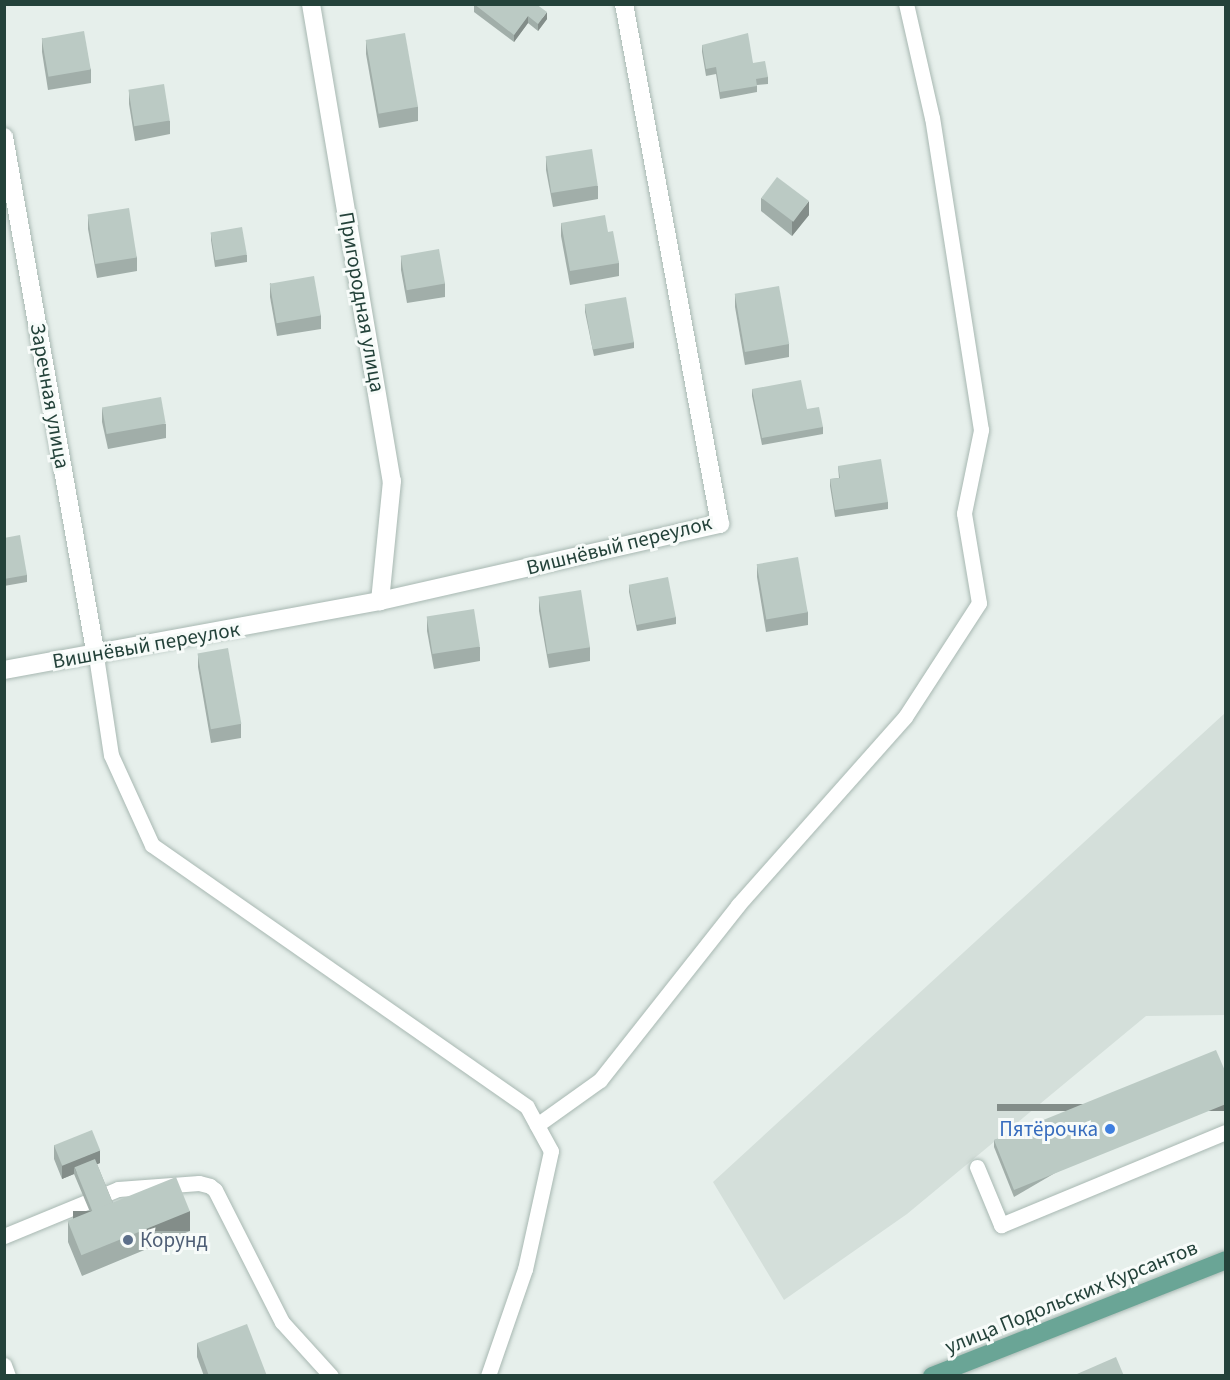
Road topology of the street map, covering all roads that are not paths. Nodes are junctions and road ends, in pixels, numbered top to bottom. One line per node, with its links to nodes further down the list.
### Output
1 (311, 4): 5 (street, Пригородная улица)
2 (624, 4): 5 (street, Вишнёвый переулок)
3 (906, 4): 8 (lane)
4 (4, 137): 6 (street, Заречная улица)
5 (380, 601): 6 (street, Вишнёвый переулок)
6 (96, 656): 7 (street, Вишнёвый переулок); 8 (lane)
7 (4, 670)
8 (537, 1125): 16 (lane)
9 (1226, 1132): 10 (lane)
10 (977, 1167)
11 (4, 1236): 15 (lane)
12 (1226, 1260): 17 (main road, улица Подольских Курсантов)
13 (4, 1365): 14 (lane)
14 (8, 1376)
15 (331, 1376)
16 (488, 1376)
17 (932, 1376)

